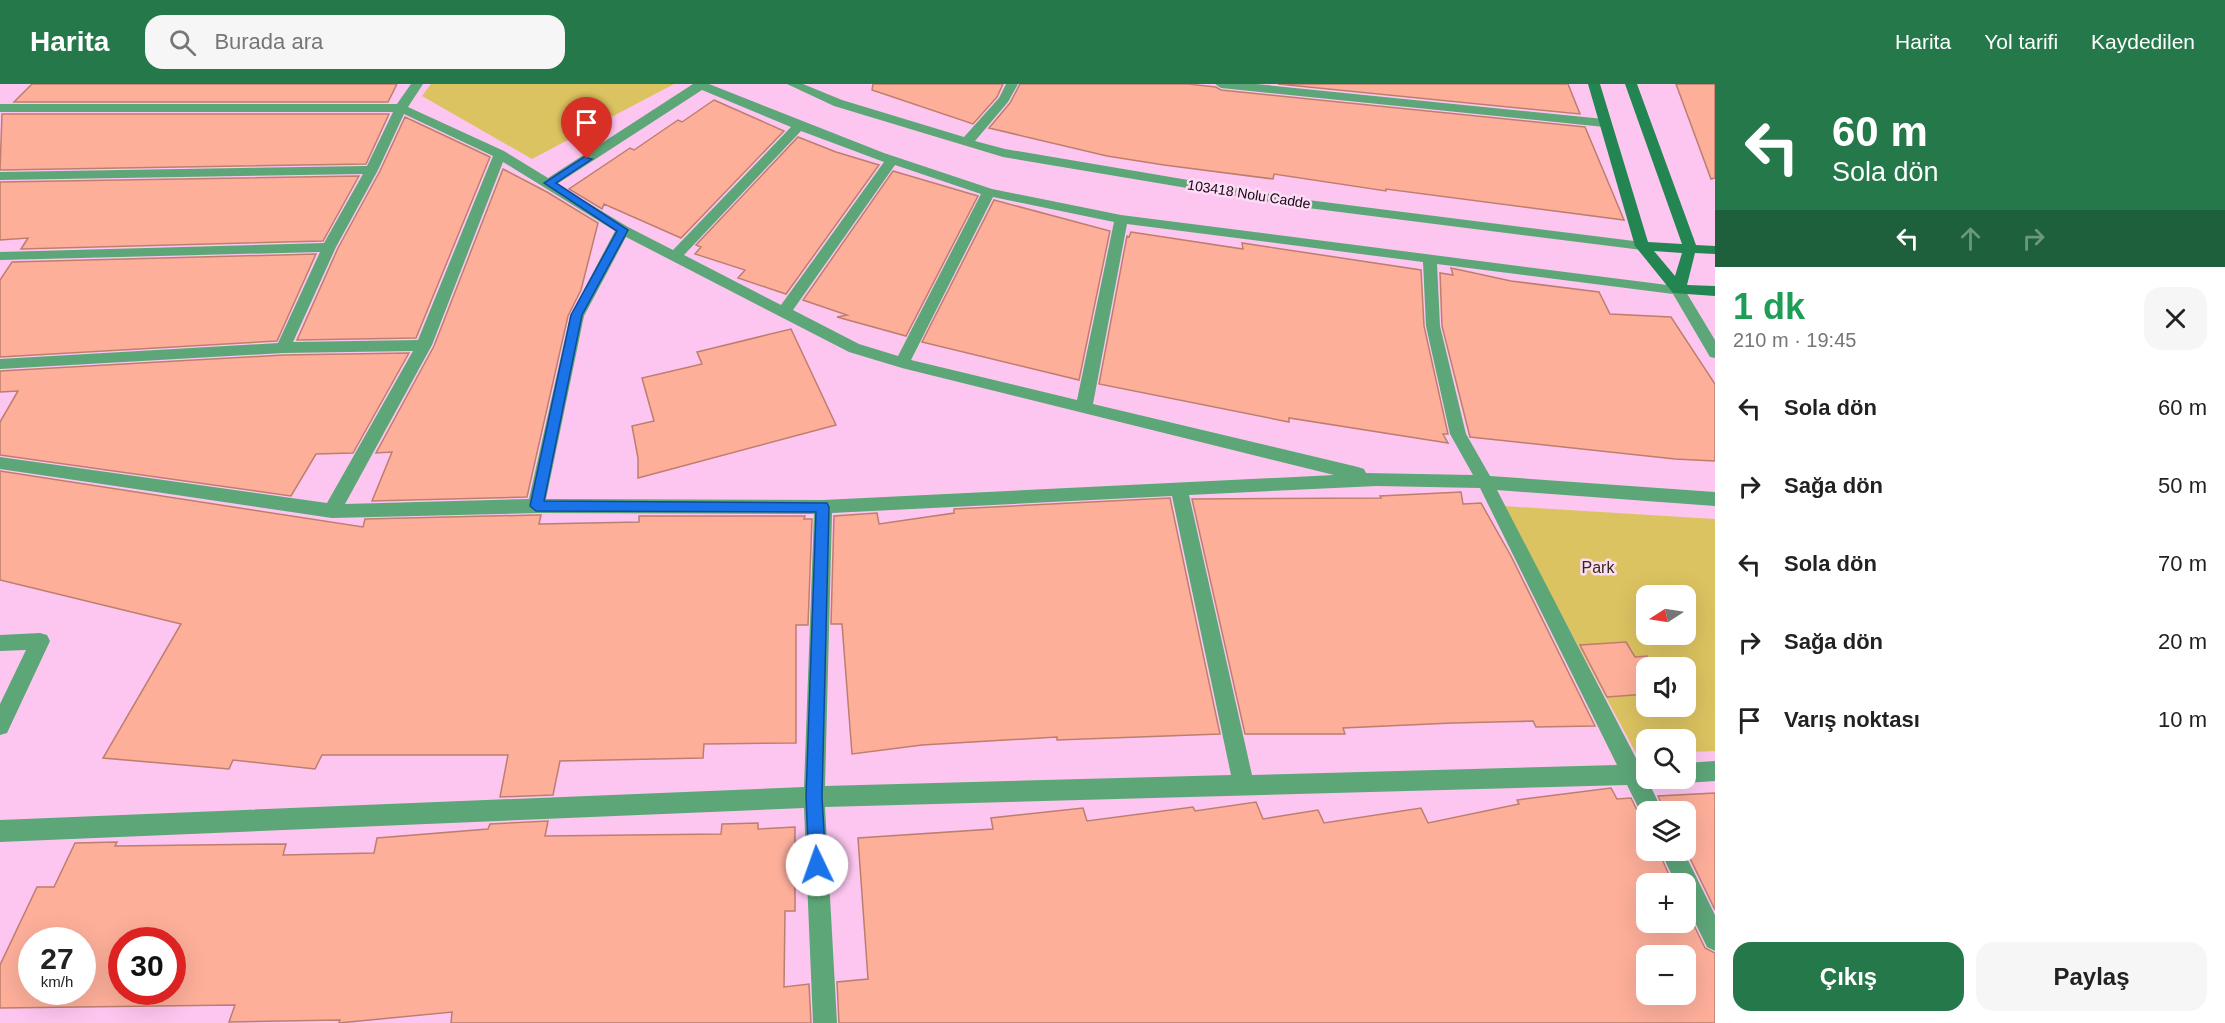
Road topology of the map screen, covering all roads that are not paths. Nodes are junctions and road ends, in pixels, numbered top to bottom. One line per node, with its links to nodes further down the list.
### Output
1 (417, 84): 12 (street)
2 (793, 84): 15 (street, 103418 Nolu Cadde)
3 (1012, 84): 15 (street)
4 (1221, 84): 9 (street)
5 (1385, 84): 10 (street)
6 (1594, 84): 13 (street)
7 (1631, 84): 26 (street)
8 (700, 85): 14 (street); 20 (street)
9 (1262, 87): 10 (street)
10 (1385, 100): 13 (street)
11 (0, 108): 12 (street)
12 (401, 108): 16 (street); 18 (street)
13 (1604, 123): 24 (street)
14 (798, 126): 17 (street); 29 (street)
15 (967, 142): 24 (street, 103418 Nolu Cadde)
16 (500, 154): 20 (street); 34 (street)
17 (892, 160): 21 (street); 33 (street)
18 (372, 170): 19 (street); 25 (street)
19 (0, 176)
20 (549, 183): 23 (street)
21 (989, 192): 22 (street); 37 (street)
22 (1121, 219): 30 (street); 39 (street)
23 (623, 230): 29 (street); 45 (street)
24 (1642, 246): 26 (street, 103418 Nolu Cadde); 31 (street)
25 (329, 248): 28 (street); 35 (street)
26 (1690, 248): 27 (street, 103418 Nolu Cadde); 31 (street)
27 (1715, 249)
28 (0, 256)
29 (675, 256): 33 (street)
30 (1430, 259): 31 (street); 42 (street)
31 (1678, 290): 32 (street); 36 (street)
32 (1715, 291)
33 (784, 312): 37 (street)
34 (424, 345): 35 (street); 47 (street)
35 (283, 348): 38 (street)
36 (1715, 353)
37 (902, 363): 39 (street)
38 (0, 364)
39 (1084, 407): 41 (street)
40 (0, 463): 47 (street)
41 (1377, 479): 42 (street); 43 (street)
42 (1485, 482): 44 (street); 50 (street)
43 (1179, 490): 46 (street); 54 (street)
44 (1715, 499)
45 (536, 506): 46 (street); 47 (street)
46 (822, 507): 55 (street)
47 (332, 511)
48 (0, 643): 49 (street)
49 (0, 726)
50 (1636, 765)
51 (1715, 771): 52 (street)
52 (1696, 772)
53 (1636, 774): 54 (street)
54 (1244, 785): 55 (street)
55 (814, 797): 56 (street); 59 (street)
56 (0, 831)
57 (1676, 861): 58 (street)
58 (1715, 939)
59 (825, 1023)

